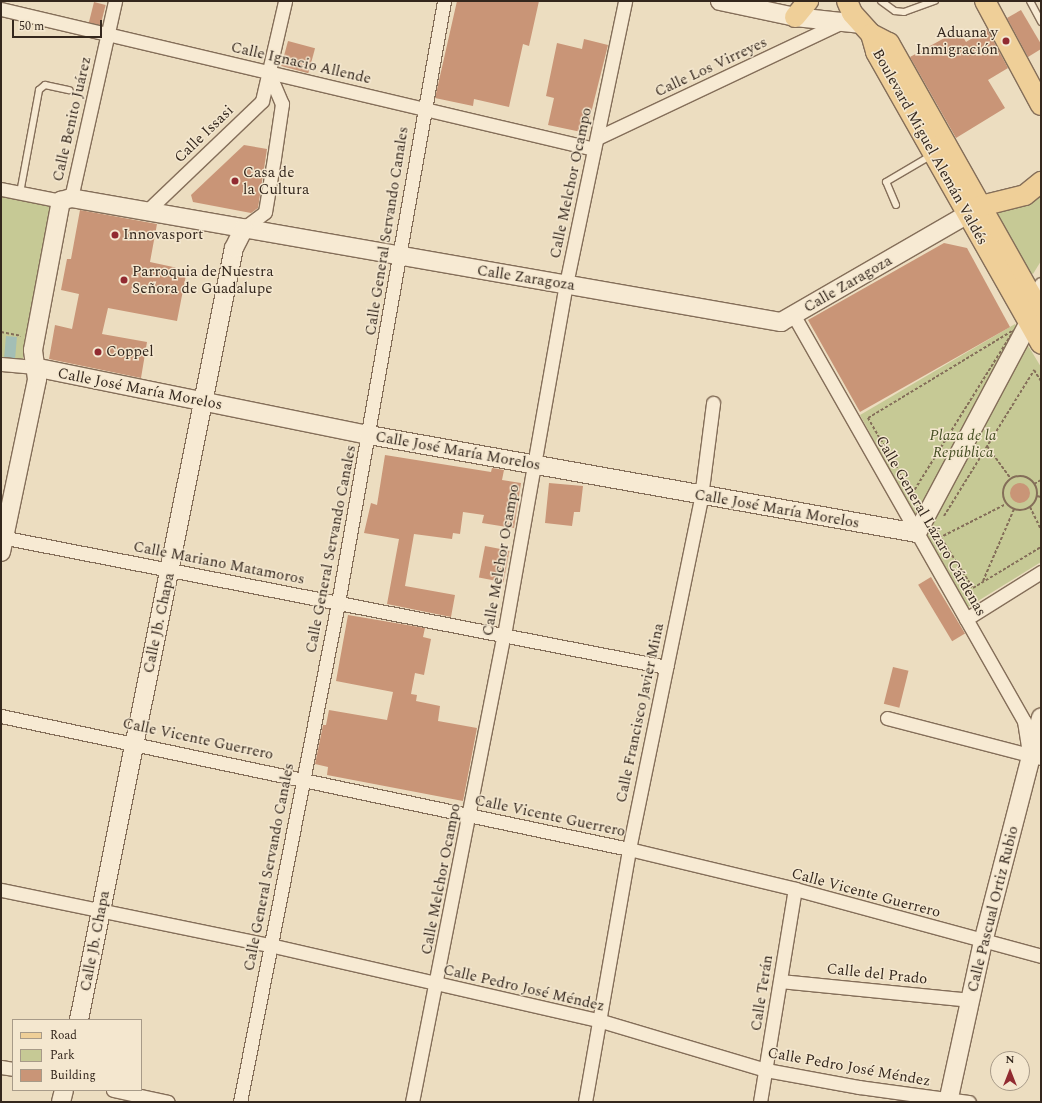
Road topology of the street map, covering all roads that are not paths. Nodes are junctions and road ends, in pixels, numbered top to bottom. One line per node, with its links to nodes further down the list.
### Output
1 (115, 1): 17 (street, Calle Benito Juárez)
2 (285, 1): 18 (street, Calle Issasi)
3 (444, 1): 21 (street, Calle General Servando Canales)
4 (625, 1): 22 (street, Calle Melchor Ocampo)
5 (720, 1): 13 (main road)
6 (808, 1): 13 (main road)
7 (846, 1): 16 (main road)
8 (881, 1): 9 (lane)
9 (935, 1)
10 (985, 1): 20 (main road)
11 (1030, 1): 14 (lane)
12 (1, 8): 17 (street, Calle Ignacio Allende)
13 (795, 18): 15 (main road)
14 (1041, 22)
15 (838, 24): 16 (main road); 22 (street, Calle Los Virreyes)
16 (866, 29): 23 (main road, Boulevard Miguel Alemán Valdés)
17 (109, 32): 18 (street, Calle Ignacio Allende); 27 (street, Calle Benito Juárez)
18 (269, 73): 21 (street, Calle Ignacio Allende); 30 (street, Calle Issasi); 31 (street)
19 (69, 90): 26 (lane)
20 (1041, 105)
21 (424, 108): 22 (street, Calle Ignacio Allende); 32 (street, Calle General Servando Canales)
22 (595, 144): 33 (street, Calle Melchor Ocampo)
23 (939, 150): 28 (lane); 29 (main road, Boulevard Miguel Alemán Valdés)
24 (1041, 182): 29 (main road)
25 (1, 189): 26 (street)
26 (20, 193): 27 (street)
27 (66, 200): 30 (main road, Calle Zaragoza); 38 (main road)
28 (896, 205)
29 (974, 210): 34 (main road, Boulevard Miguel Alemán Valdés); 35 (main road, Calle Zaragoza)
30 (147, 211): 31 (main road, Calle Zaragoza)
31 (244, 228): 32 (main road, Calle Zaragoza); 39 (main road, Calle Jb. Chapa)
32 (399, 256): 33 (main road, Calle Zaragoza); 41 (street, Calle General Servando Canales)
33 (566, 284): 35 (main road, Calle Zaragoza); 42 (street, Calle Melchor Ocampo)
34 (1036, 304): 36 (main road, Boulevard Miguel Alemán Valdés); 44 (main road)
35 (794, 316): 44 (street, Calle General Lázaro Cárdenas)
36 (1041, 344)
37 (1, 364): 38 (street, Calle José María Morelos)
38 (34, 367): 39 (main road, Calle José María Morelos); 45 (main road)
39 (204, 403): 41 (main road, Calle José María Morelos); 46 (main road, Calle Jb. Chapa)
40 (713, 403): 43 (street, Calle Francisco Javier Mina)
41 (369, 435): 42 (main road, Calle José María Morelos); 48 (street, Calle General Servando Canales)
42 (535, 464): 43 (main road, Calle José María Morelos); 50 (street, Calle Melchor Ocampo)
43 (701, 497): 44 (main road, Calle José María Morelos); 51 (street, Calle Francisco Javier Mina)
44 (917, 533): 49 (street, Calle General Lázaro Cárdenas)
45 (2, 542): 46 (street, Calle Mariano Matamoros)
46 (171, 569): 48 (street, Calle Mariano Matamoros); 55 (main road, Calle Jb. Chapa)
47 (1041, 572): 49 (street)
48 (338, 603): 50 (street, Calle Mariano Matamoros); 57 (street, Calle General Servando Canales)
49 (966, 619): 56 (street, Calle General Lázaro Cárdenas)
50 (504, 635): 51 (street, Calle Mariano Matamoros); 58 (street, Calle Melchor Ocampo)
51 (666, 667): 59 (street, Calle Francisco Javier Mina)
52 (1, 716): 55 (street, Calle Vicente Guerrero)
53 (1041, 717): 56 (main road, Calle Pascual Ortiz Rubio)
54 (887, 718): 56 (street)
55 (133, 741): 57 (street, Calle Vicente Guerrero); 62 (main road, Calle Jb. Chapa)
56 (1034, 757): 63 (main road, Calle Pascual Ortiz Rubio)
57 (304, 778): 58 (street, Calle Vicente Guerrero); 64 (street, Calle General Servando Canales)
58 (469, 815): 59 (street, Calle Vicente Guerrero); 67 (street, Calle Melchor Ocampo)
59 (629, 849): 60 (street, Calle Vicente Guerrero); 70 (street, Calle Francisco Javier Mina)
60 (795, 889): 63 (street, Calle Vicente Guerrero); 66 (street, Calle Terán)
61 (1, 890): 62 (street, Calle Pedro José Méndez)
62 (101, 910): 64 (street, Calle Pedro José Méndez); 69 (main road, Calle Jb. Chapa)
63 (983, 942): 65 (street, Calle Vicente Guerrero); 68 (main road, Calle Pascual Ortiz Rubio)
64 (270, 945): 67 (street, Calle Pedro José Méndez); 79 (street, Calle General Servando Canales)
65 (1041, 956)
66 (780, 981): 68 (street, Calle del Prado); 73 (street, Calle Terán)
67 (437, 984): 70 (street, Calle Pedro José Méndez); 80 (street, Calle Melchor Ocampo)
68 (971, 1000): 76 (main road, Calle Pascual Ortiz Rubio)
69 (78, 1019)
70 (598, 1020): 73 (street, Calle Pedro José Méndez); 81 (street, Calle Francisco Javier Mina)
71 (1, 1067): 72 (street)
72 (12, 1069)
73 (766, 1070): 76 (street, Calle Pedro José Méndez); 82 (street, Calle Terán)
74 (64, 1091): 77 (main road)
75 (118, 1091): 78 (street)
76 (948, 1101): 83 (street, Calle Pedro José Méndez)
77 (61, 1102)
78 (168, 1102)
79 (240, 1102)
80 (412, 1102)
81 (585, 1102)
82 (760, 1102)
83 (969, 1102)

